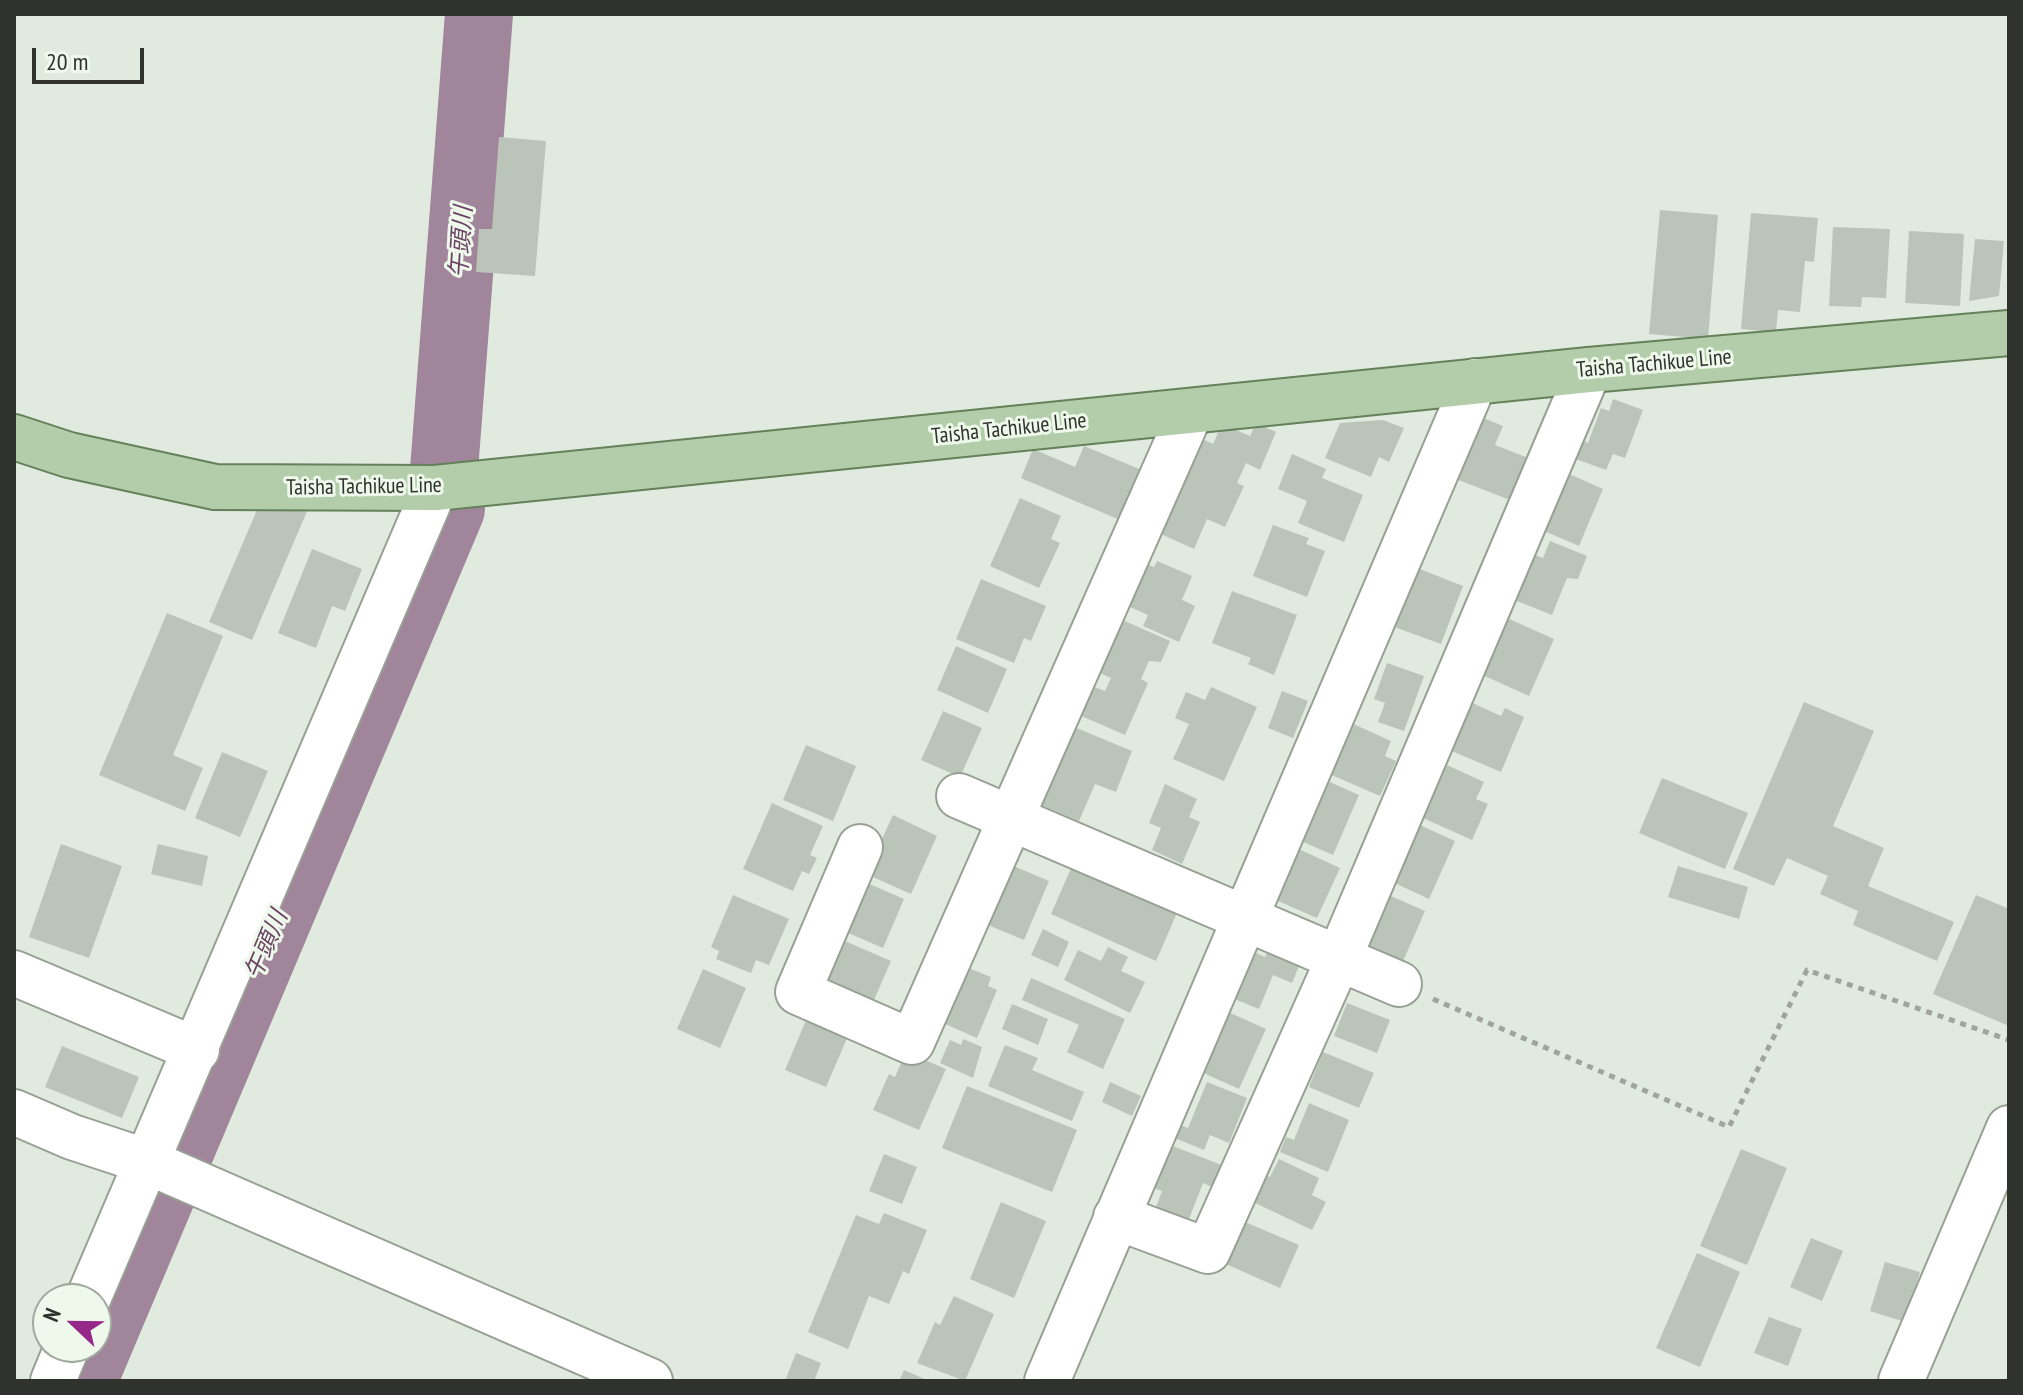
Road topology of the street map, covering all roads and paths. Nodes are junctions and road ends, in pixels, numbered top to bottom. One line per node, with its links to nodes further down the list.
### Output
1 (2009, 333): 2 (main road, Taisha Tachikue Line)
2 (1589, 370): 3 (main road, Taisha Tachikue Line); 11 (street)
3 (1475, 381): 4 (main road, Taisha Tachikue Line); 10 (street)
4 (1191, 411): 6 (main road, Taisha Tachikue Line); 8 (street)
5 (14, 437): 6 (main road, Taisha Tachikue Line)
6 (435, 488): 15 (street)
7 (959, 796): 8 (street)
8 (1011, 818): 9 (street); 10 (street)
9 (860, 847)
10 (1247, 917): 11 (street); 19 (street)
11 (1339, 958): 13 (street); 19 (street)
12 (14, 973): 15 (street)
13 (1399, 984): 14 (path)
14 (2009, 1040)
15 (197, 1050): 18 (street)
16 (14, 1112): 18 (street)
17 (2009, 1128): 23 (street)
18 (148, 1162): 20 (street); 21 (street)
19 (1116, 1217): 22 (street)
20 (95, 1283)
21 (650, 1381)
22 (1047, 1381)
23 (1901, 1381)

